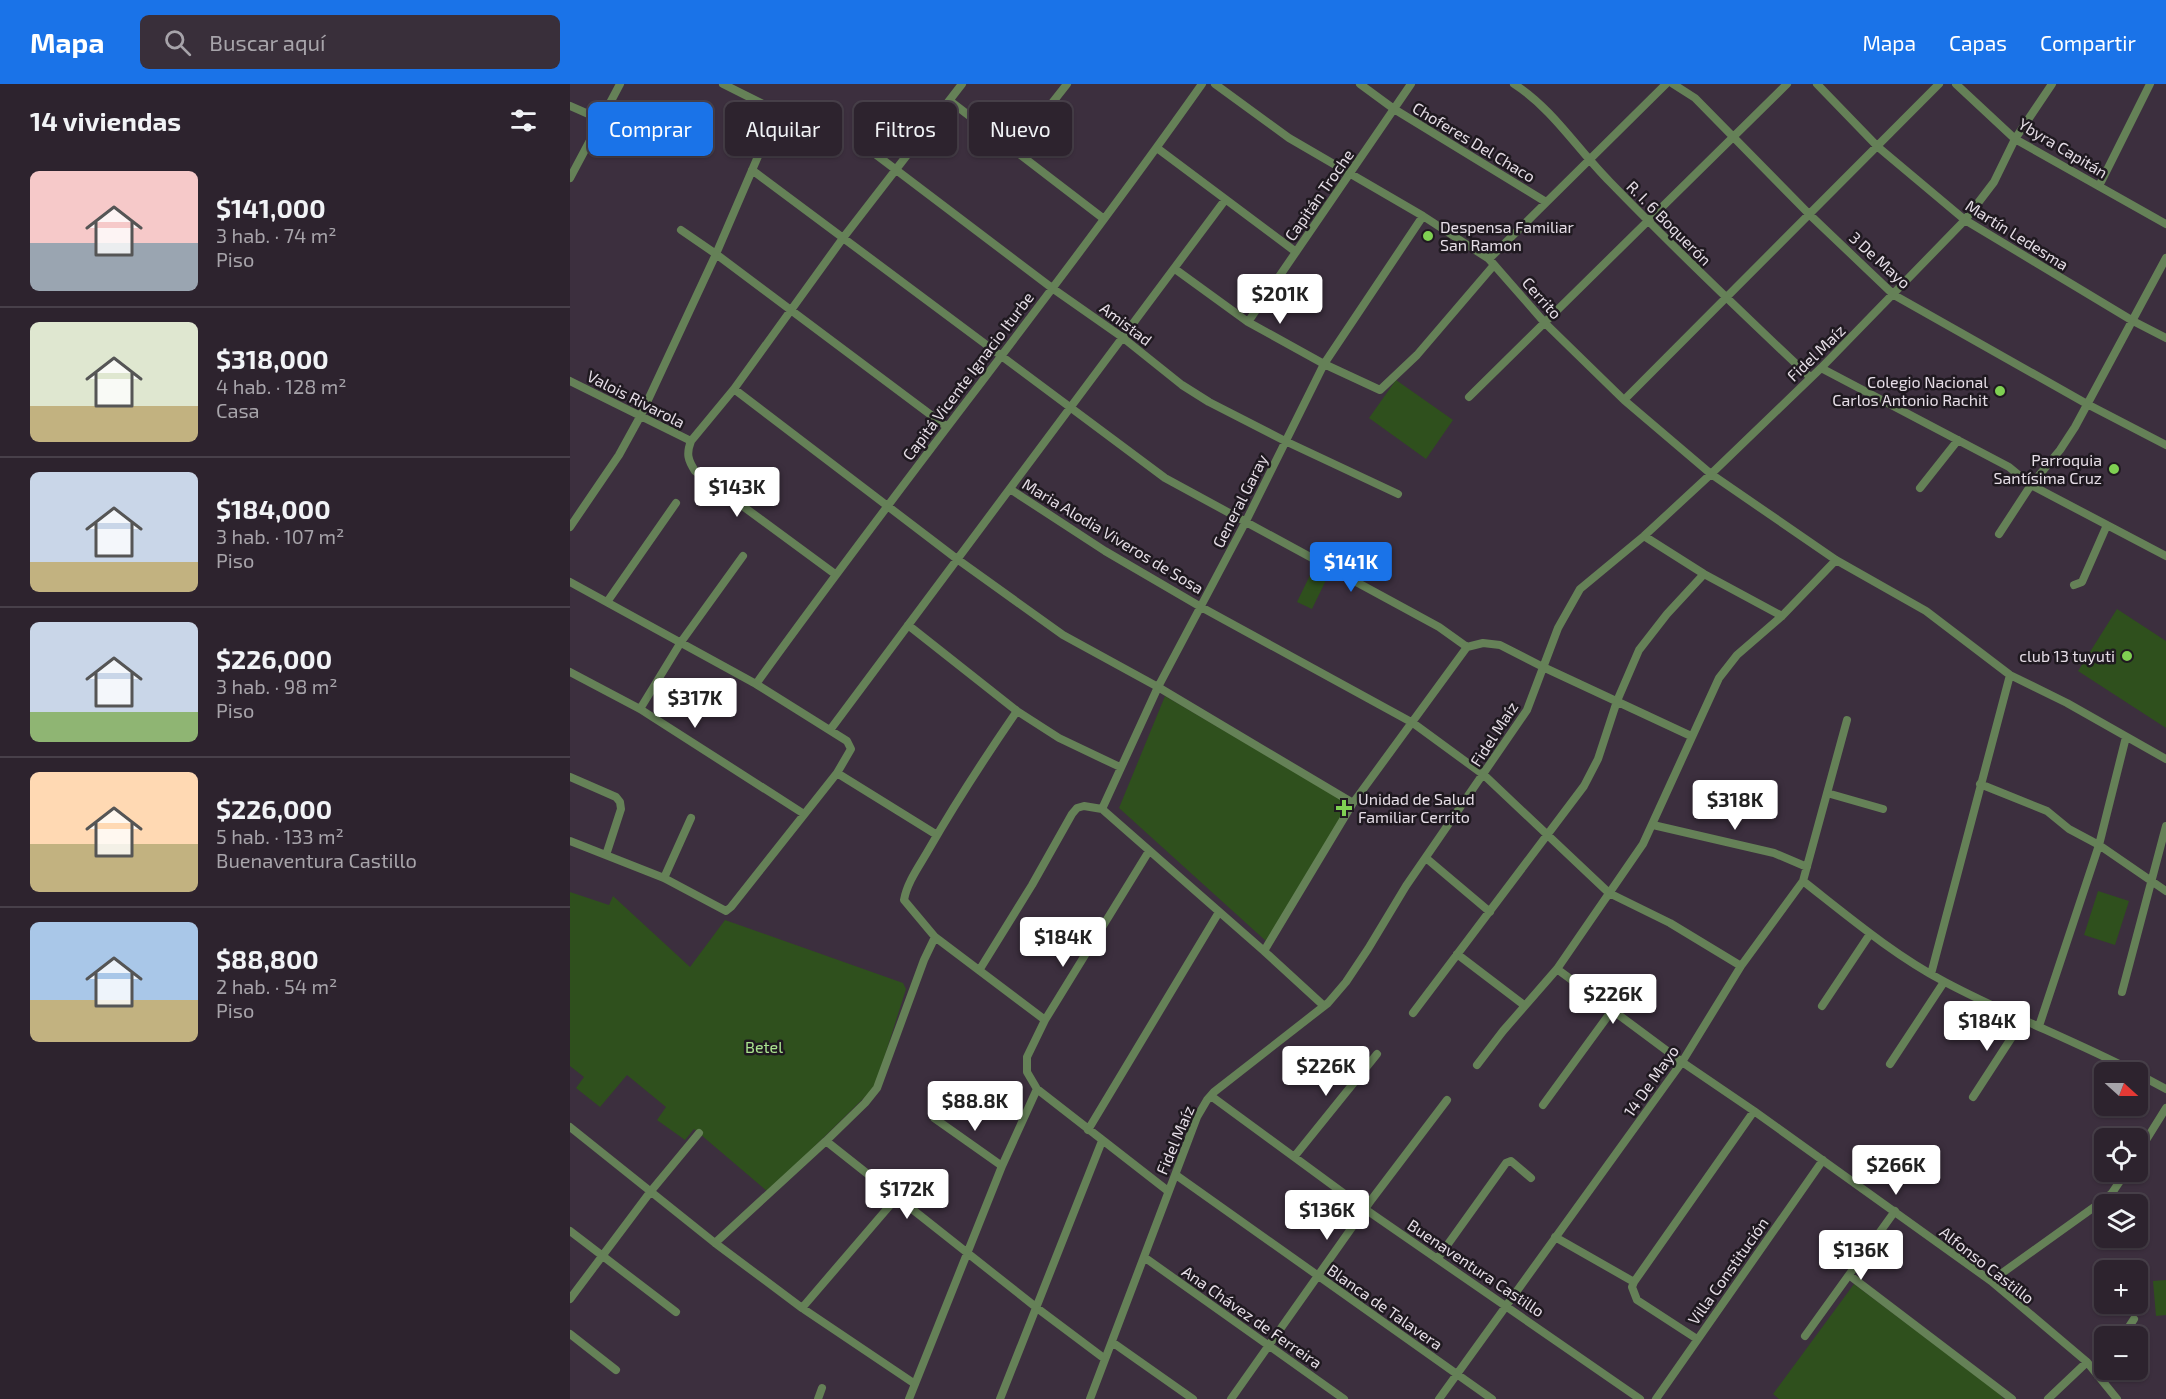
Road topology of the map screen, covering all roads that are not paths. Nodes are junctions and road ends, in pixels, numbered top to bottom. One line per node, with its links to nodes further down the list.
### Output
1 (620, 84): 19 (street)
2 (723, 84): 33 (street)
3 (962, 84): 18 (street)
4 (1067, 84): 20 (street)
5 (1202, 84): 29 (street, Capitá Vicente Ignacio Iturbe)
6 (1215, 84): 36 (street, Cerrito)
7 (1360, 84): 22 (street, Choferes Del Chaco)
8 (1411, 84): 22 (street, Capitán Troche)
9 (1514, 84): 32 (street, R. I. 6 Boquerón)
10 (1666, 84): 32 (street)
11 (1673, 84): 25 (street, 3 De Mayo)
12 (1787, 84): 25 (street)
13 (1817, 84): 28 (street, Martín Ledesma)
14 (1939, 84): 28 (street)
15 (1956, 84): 26 (street, Ybyra Capitán)
16 (2052, 84): 26 (street, Fidel Maíz)
17 (2150, 84): 37 (street)
18 (950, 101): 24 (street); 34 (street)
19 (611, 102)
20 (1053, 102)
21 (570, 106): 23 (street)
22 (1394, 109): 36 (street, Capitán Troche); 39 (street, Choferes Del Chaco)
23 (588, 114)
24 (969, 115)
25 (1733, 138): 40 (street, 3 De Mayo); 44 (street)
26 (2015, 139): 37 (street, Ybyra Capitán); 43 (street, Fidel Maíz)
27 (588, 145): 35 (street)
28 (1878, 147): 40 (street); 43 (street, Martín Ledesma)
29 (1157, 148): 38 (street); 42 (street, Capitá Vicente Ignacio Iturbe)
30 (877, 156): 34 (street, Amistad)
31 (1023, 156): 42 (street)
32 (1589, 161): 39 (street); 44 (street, R. I. 6 Boquerón)
33 (752, 170): 47 (street); 49 (street)
34 (896, 171): 47 (street); 53 (street, Amistad)
35 (571, 175)
36 (1350, 175): 41 (street, Cerrito); 48 (street, Capitán Troche)
37 (2099, 186): 45 (street, Ybyra Capitán)
38 (1225, 200): 48 (street); 52 (street)
39 (1546, 202): 51 (street)
40 (1810, 215): 54 (street, 3 De Mayo); 55 (street)
41 (1423, 216): 51 (street, Cerrito); 63 (street, General Garay)
42 (1104, 219): 53 (street, Capitá Vicente Ignacio Iturbe)
43 (1965, 220): 54 (street, Fidel Maíz); 57 (street, Martín Ledesma)
44 (1648, 221): 55 (street, R. I. 6 Boquerón); 59 (street)
45 (2166, 224)
46 (681, 230): 49 (street)
47 (843, 238): 56 (street); 62 (street)
48 (1296, 252): 58 (street, Capitán Troche)
49 (716, 254): 56 (street); 72 (street)
50 (2166, 258): 57 (street)
51 (1492, 262): 59 (street, Cerrito); 63 (street)
52 (1174, 269): 58 (street); 60 (street)
53 (1052, 288): 60 (street, Amistad); 62 (street, Capitá Vicente Ignacio Iturbe)
54 (1894, 295): 64 (street, Fidel Maíz); 70 (street, 3 De Mayo)
55 (1725, 297): 65 (street, R. I. 6 Boquerón); 69 (street)
56 (791, 309): 67 (street); 73 (street)
57 (2133, 321): 61 (street, Martín Ledesma); 70 (street)
58 (1248, 322): 63 (street)
59 (1545, 323): 68 (street); 69 (street, Cerrito)
60 (1122, 337): 71 (street); 76 (street, Amistad)
61 (2166, 338)
62 (999, 356): 71 (street); 73 (street, Capitá Vicente Ignacio Iturbe)
63 (1324, 364): 76 (street, General Garay)
64 (1821, 368): 65 (street, Fidel Maíz); 74 (street)
65 (1810, 377): 78 (street, Fidel Maíz)
66 (570, 381): 72 (street, Valois Rivarola)
67 (734, 389): 75 (street); 84 (street)
68 (1469, 397)
69 (1624, 400): 78 (street, Cerrito)
70 (2087, 404): 77 (street, 3 De Mayo); 79 (street)
71 (1068, 408): 81 (street); 85 (street)
72 (641, 415): 75 (street, Valois Rivarola); 87 (street)
73 (947, 427): 84 (street, Capitá Vicente Ignacio Iturbe)
74 (1958, 440): 79 (street); 80 (street)
75 (691, 441): 94 (street)
76 (1285, 441): 82 (street, Amistad); 85 (street, General Garay)
77 (2166, 445)
78 (1712, 474): 89 (street, Fidel Maíz); 93 (street, Cerrito)
79 (2031, 485): 86 (street); 88 (street)
80 (1920, 488)
81 (1010, 489): 92 (street); 99 (street, Maria Alodia Viveros de Sosa)
82 (1398, 494)
83 (676, 503): 98 (street)
84 (887, 504): 92 (street); 94 (street, Capitá Vicente Ignacio Iturbe)
85 (1246, 521): 99 (street, General Garay); 103 (street)
86 (2107, 525): 91 (street); 97 (street)
87 (570, 527)
88 (1999, 534)
89 (1644, 536): 95 (street); 104 (street, Fidel Maíz)
90 (743, 556): 102 (street)
91 (2166, 556)
92 (957, 559): 101 (street); 108 (street)
93 (1836, 560): 100 (street); 106 (street, Cerrito)
94 (835, 574): 107 (street, Capitá Vicente Ignacio Iturbe)
95 (1704, 574): 100 (street); 109 (street)
96 (570, 582): 98 (street)
97 (2074, 585)
98 (607, 602): 102 (street)
99 (1202, 607): 108 (street, General Garay); 113 (street, Maria Alodia Viveros de Sosa)
100 (1782, 616): 115 (street)
101 (908, 625): 111 (street); 114 (street)
102 (681, 642): 107 (street); 110 (street)
103 (1467, 647): 104 (street); 113 (street)
104 (1543, 667): 109 (street); 120 (street, Fidel Maíz)
105 (570, 672): 110 (street)
106 (2010, 675): 116 (street, Cerrito); 122 (street)
107 (756, 684): 114 (street)
108 (1158, 687): 118 (street, General Garay); 124 (street)
109 (1617, 701): 115 (street); 131 (street)
110 (640, 709): 127 (street)
111 (1017, 711): 118 (street); 132 (street)
112 (1847, 720): 123 (street, 14 De Mayo)
113 (1413, 723): 120 (street, Maria Alodia Viveros de Sosa); 124 (street)
114 (830, 730): 119 (street)
115 (1691, 736): 129 (street)
116 (2126, 737): 117 (street, Cerrito); 134 (street)
117 (2166, 759)
118 (1120, 767): 125 (street, General Garay)
119 (837, 773): 127 (street); 132 (street)
120 (1485, 775): 131 (street, Maria Alodia Viveros de Sosa); 137 (street, Fidel Maíz)
121 (570, 777): 136 (street)
122 (1980, 784): 134 (street); 153 (street)
123 (1827, 794): 126 (street); 138 (street, 14 De Mayo)
124 (1353, 803): 148 (street)
125 (1102, 809): 135 (street); 151 (street)
126 (1883, 809)
127 (804, 814): 139 (street)
128 (691, 819): 139 (street)
129 (1653, 825): 138 (street); 143 (street)
130 (2166, 826): 141 (street)
131 (1548, 834): 143 (street, Maria Alodia Viveros de Sosa); 145 (street)
132 (937, 835): 147 (street)
133 (570, 841): 136 (street)
134 (2099, 845): 141 (street); 163 (street)
135 (1149, 851): 144 (street); 161 (street)
136 (606, 855): 139 (street)
137 (1426, 858): 145 (street); 157 (street, Fidel Maíz)
138 (1807, 867): 140 (street, 14 De Mayo)
139 (664, 878)
140 (1803, 881): 146 (street); 150 (street, 14 De Mayo)
141 (2152, 883): 142 (street); 155 (street)
142 (2166, 891)
143 (1609, 893): 150 (street, Maria Alodia Viveros de Sosa); 152 (street)
144 (1219, 912): 148 (street); 180 (street)
145 (1490, 912): 149 (street)
146 (1870, 934): 153 (street); 158 (street)
147 (935, 937): 151 (street); 183 (street)
148 (1264, 951): 157 (street)
149 (1457, 954): 156 (street); 160 (street)
150 (1741, 966): 165 (street, 14 De Mayo)
151 (980, 969): 161 (street)
152 (1557, 969): 156 (street); 159 (street, Alfonso Castillo)
153 (1931, 974): 154 (street)
154 (1944, 982): 162 (street); 167 (street)
155 (2122, 992)
156 (1524, 1005): 168 (street)
157 (1324, 1006): 172 (street, Fidel Maíz)
158 (1822, 1006)
159 (1612, 1009): 165 (street, Alfonso Castillo); 175 (street)
160 (1413, 1013)
161 (1045, 1020): 170 (street)
162 (2023, 1020): 163 (street); 173 (street)
163 (2039, 1026): 166 (street)
164 (1377, 1054): 185 (street)
165 (1682, 1062): 177 (street, Alfonso Castillo); 197 (street, 14 De Mayo)
166 (2113, 1062)
167 (1890, 1064)
168 (1478, 1065)
169 (2148, 1079): 171 (street)
170 (1037, 1089): 180 (street); 187 (street)
171 (2166, 1089)
172 (1211, 1096): 185 (street, Buenaventura Castillo); 188 (street, Fidel Maíz)
173 (1973, 1097)
174 (1447, 1100): 194 (street)
175 (1543, 1105)
176 (2166, 1108): 182 (street)
177 (1754, 1111): 186 (street, Alfonso Castillo); 206 (street)
178 (934, 1118): 187 (street)
179 (570, 1127): 191 (street)
180 (1088, 1130): 184 (street)
181 (699, 1133): 191 (street)
182 (2148, 1137)
183 (826, 1141): 193 (street); 198 (street)
184 (1102, 1141): 192 (street); 210 (street)
185 (1294, 1157): 194 (street, Buenaventura Castillo)
186 (1823, 1160): 195 (street, Alfonso Castillo); 216 (street, Villa Constitución)
187 (1002, 1166): 199 (street)
188 (1176, 1175): 192 (street, Fidel Maíz); 204 (street, Blanca de Talavera)
189 (1531, 1178): 202 (street)
190 (2119, 1182): 205 (street)
191 (651, 1191): 198 (street); 200 (street)
192 (1168, 1191): 201 (street, Fidel Maíz)
193 (898, 1196): 199 (street); 209 (street)
194 (1365, 1209): 202 (street, Buenaventura Castillo); 204 (street)
195 (1895, 1211): 203 (street); 205 (street, Alfonso Castillo)
196 (570, 1231): 200 (street)
197 (1555, 1237): 206 (street); 208 (street, 14 De Mayo)
198 (715, 1243): 209 (street)
199 (967, 1253): 210 (street); 225 (street)
200 (602, 1256): 207 (street); 211 (street)
201 (1144, 1257): 217 (street, Fidel Maíz); 218 (street, Ana Chávez de Ferreira)
202 (1438, 1258): 208 (street, Buenaventura Castillo)
203 (1849, 1275): 215 (street); 238 (street)
204 (1318, 1277): 218 (street); 223 (street, Blanca de Talavera)
205 (1991, 1281): 220 (street, Alfonso Castillo)
206 (1634, 1282): 216 (street)
207 (570, 1299)
208 (1506, 1304): 223 (street, 14 De Mayo); 236 (street, Buenaventura Castillo)
209 (802, 1308): 225 (street)
210 (1036, 1308): 219 (street); 229 (street)
211 (676, 1312)
212 (2134, 1319): 213 (street)
213 (2129, 1326)
214 (570, 1334): 221 (street)
215 (1805, 1336)
216 (1697, 1339): 237 (street, Villa Constitución)
217 (1112, 1342): 219 (street, Fidel Maíz); 231 (street)
218 (1270, 1345): 232 (street); 233 (street, Ana Chávez de Ferreira)
219 (1105, 1359): 230 (street, Fidel Maíz)
220 (2087, 1362): 222 (street, Alfonso Castillo); 239 (street)
221 (616, 1370)
222 (2094, 1371)
223 (1457, 1374): 234 (street, 14 De Mayo); 235 (street, Blanca de Talavera)
224 (2101, 1380): 240 (street, Alfonso Castillo)
225 (915, 1384): 228 (street)
226 (822, 1388): 227 (street)
227 (818, 1399)
228 (909, 1399)
229 (1000, 1399)
230 (1090, 1399)
231 (1193, 1399)
232 (1231, 1399)
233 (1344, 1399)
234 (1439, 1399)
235 (1491, 1399)
236 (1640, 1399)
237 (1656, 1399)
238 (2012, 1399)
239 (2048, 1399)
240 (2117, 1399)

